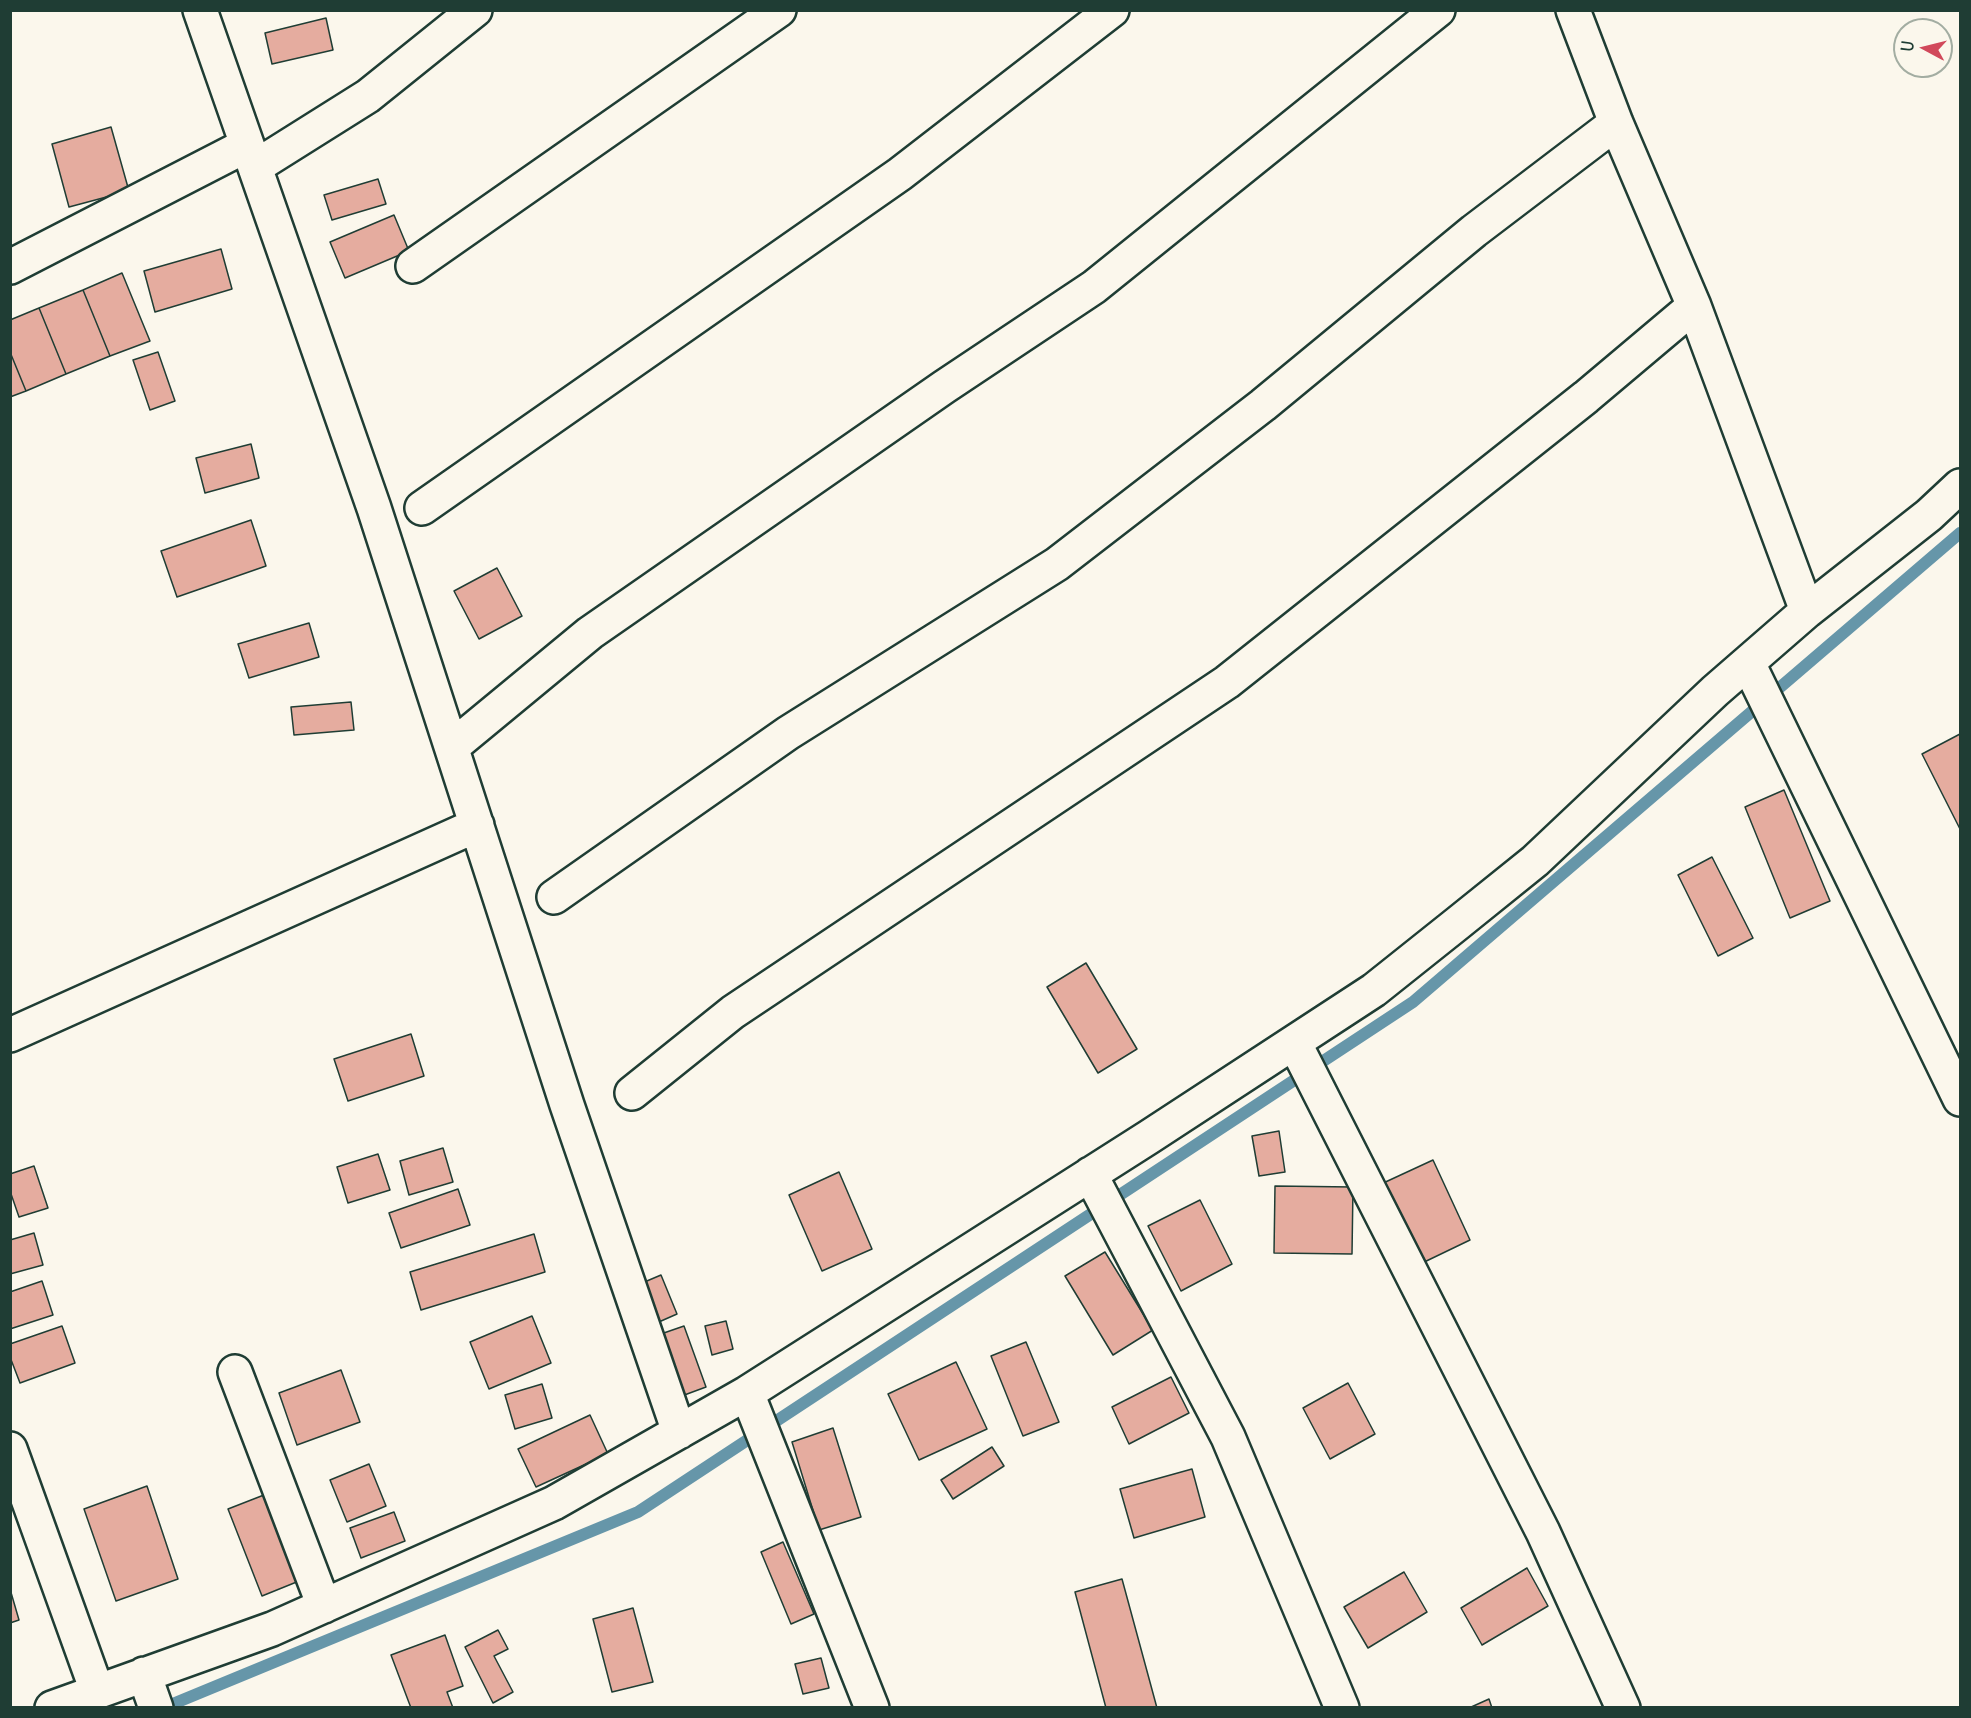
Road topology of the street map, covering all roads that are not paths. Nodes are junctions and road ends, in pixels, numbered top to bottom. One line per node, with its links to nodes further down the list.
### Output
1 (200, 10): 8 (street)
2 (475, 10): 8 (street)
3 (779, 10): 9 (street)
4 (1112, 10): 13 (street)
5 (1437, 10): 16 (street)
6 (1573, 10): 7 (street)
7 (1616, 123): 11 (street); 18 (street)
8 (251, 156): 10 (street); 16 (street)
9 (413, 266)
10 (10, 267)
11 (1694, 306): 14 (street); 21 (street)
12 (1960, 486): 14 (street)
13 (422, 508)
14 (1807, 611): 15 (street)
15 (1748, 663): 20 (street); 22 (street)
16 (452, 747): 17 (street)
17 (477, 825): 19 (street); 26 (street)
18 (554, 897)
19 (10, 1035)
20 (1295, 1044): 23 (street); 35 (street)
21 (632, 1093)
22 (1960, 1099)
23 (1090, 1174): 25 (street); 34 (street)
24 (235, 1372): 28 (street)
25 (747, 1393): 26 (street); 33 (street)
26 (679, 1432): 28 (street)
27 (10, 1449): 30 (street)
28 (324, 1606): 29 (street)
29 (144, 1674): 30 (street); 32 (street)
30 (97, 1691): 31 (street)
31 (52, 1707)
32 (156, 1707)
33 (872, 1707)
34 (1342, 1707)
35 (1623, 1707)

